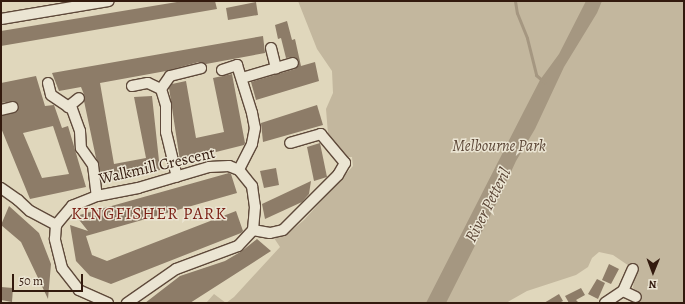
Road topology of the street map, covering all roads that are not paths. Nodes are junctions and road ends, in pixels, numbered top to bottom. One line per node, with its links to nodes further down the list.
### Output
1 (109, 1): 2 (street)
2 (1, 20)
3 (271, 48): 6 (street)
4 (293, 63): 6 (street)
5 (201, 68): 11 (street)
6 (276, 68): 8 (street)
7 (222, 70): 8 (street)
8 (242, 78): 17 (street)
9 (48, 83): 14 (street)
10 (132, 86): 11 (street)
11 (161, 89): 18 (street)
12 (79, 98): 14 (street)
13 (13, 107): 15 (street)
14 (68, 107): 20 (street)
15 (1, 110)
16 (290, 142): 22 (street)
17 (238, 170): 18 (street, Walkmill Crescent); 22 (street, Walkmill Crescent)
18 (177, 177): 20 (street, Walkmill Crescent)
19 (1, 188): 21 (street)
20 (97, 196): 21 (street, Walkmill Crescent)
21 (56, 224): 26 (street)
22 (253, 230): 27 (street)
23 (633, 269): 24 (street)
24 (623, 291): 25 (street); 28 (street)
25 (636, 297)
26 (108, 303)
27 (127, 303)
28 (605, 303)

